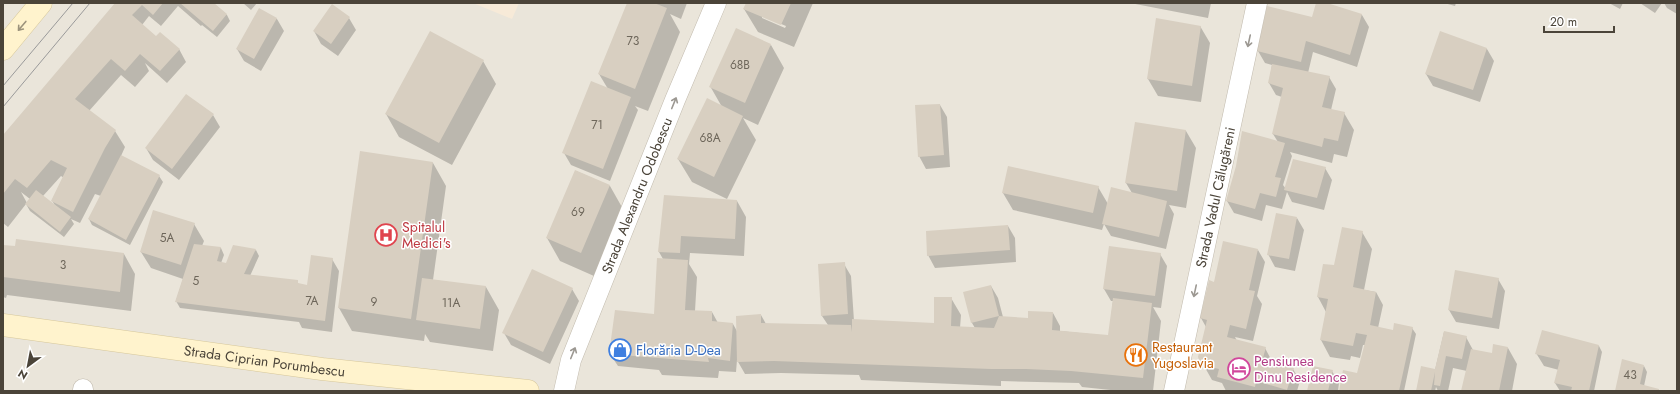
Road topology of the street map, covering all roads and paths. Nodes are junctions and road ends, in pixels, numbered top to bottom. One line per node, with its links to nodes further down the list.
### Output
1 (41, 3): 4 (street, one-way to 4)
2 (716, 3): 7 (street, Strada Alexandru Odobescu, one-way to 2)
3 (1257, 3): 8 (street, Strada Vadul Călugăreni, one-way to 8)
4 (3, 49)
5 (3, 325): 6 (street, Strada Ciprian Porumbescu)
6 (528, 391)
7 (564, 391)
8 (1174, 391)

